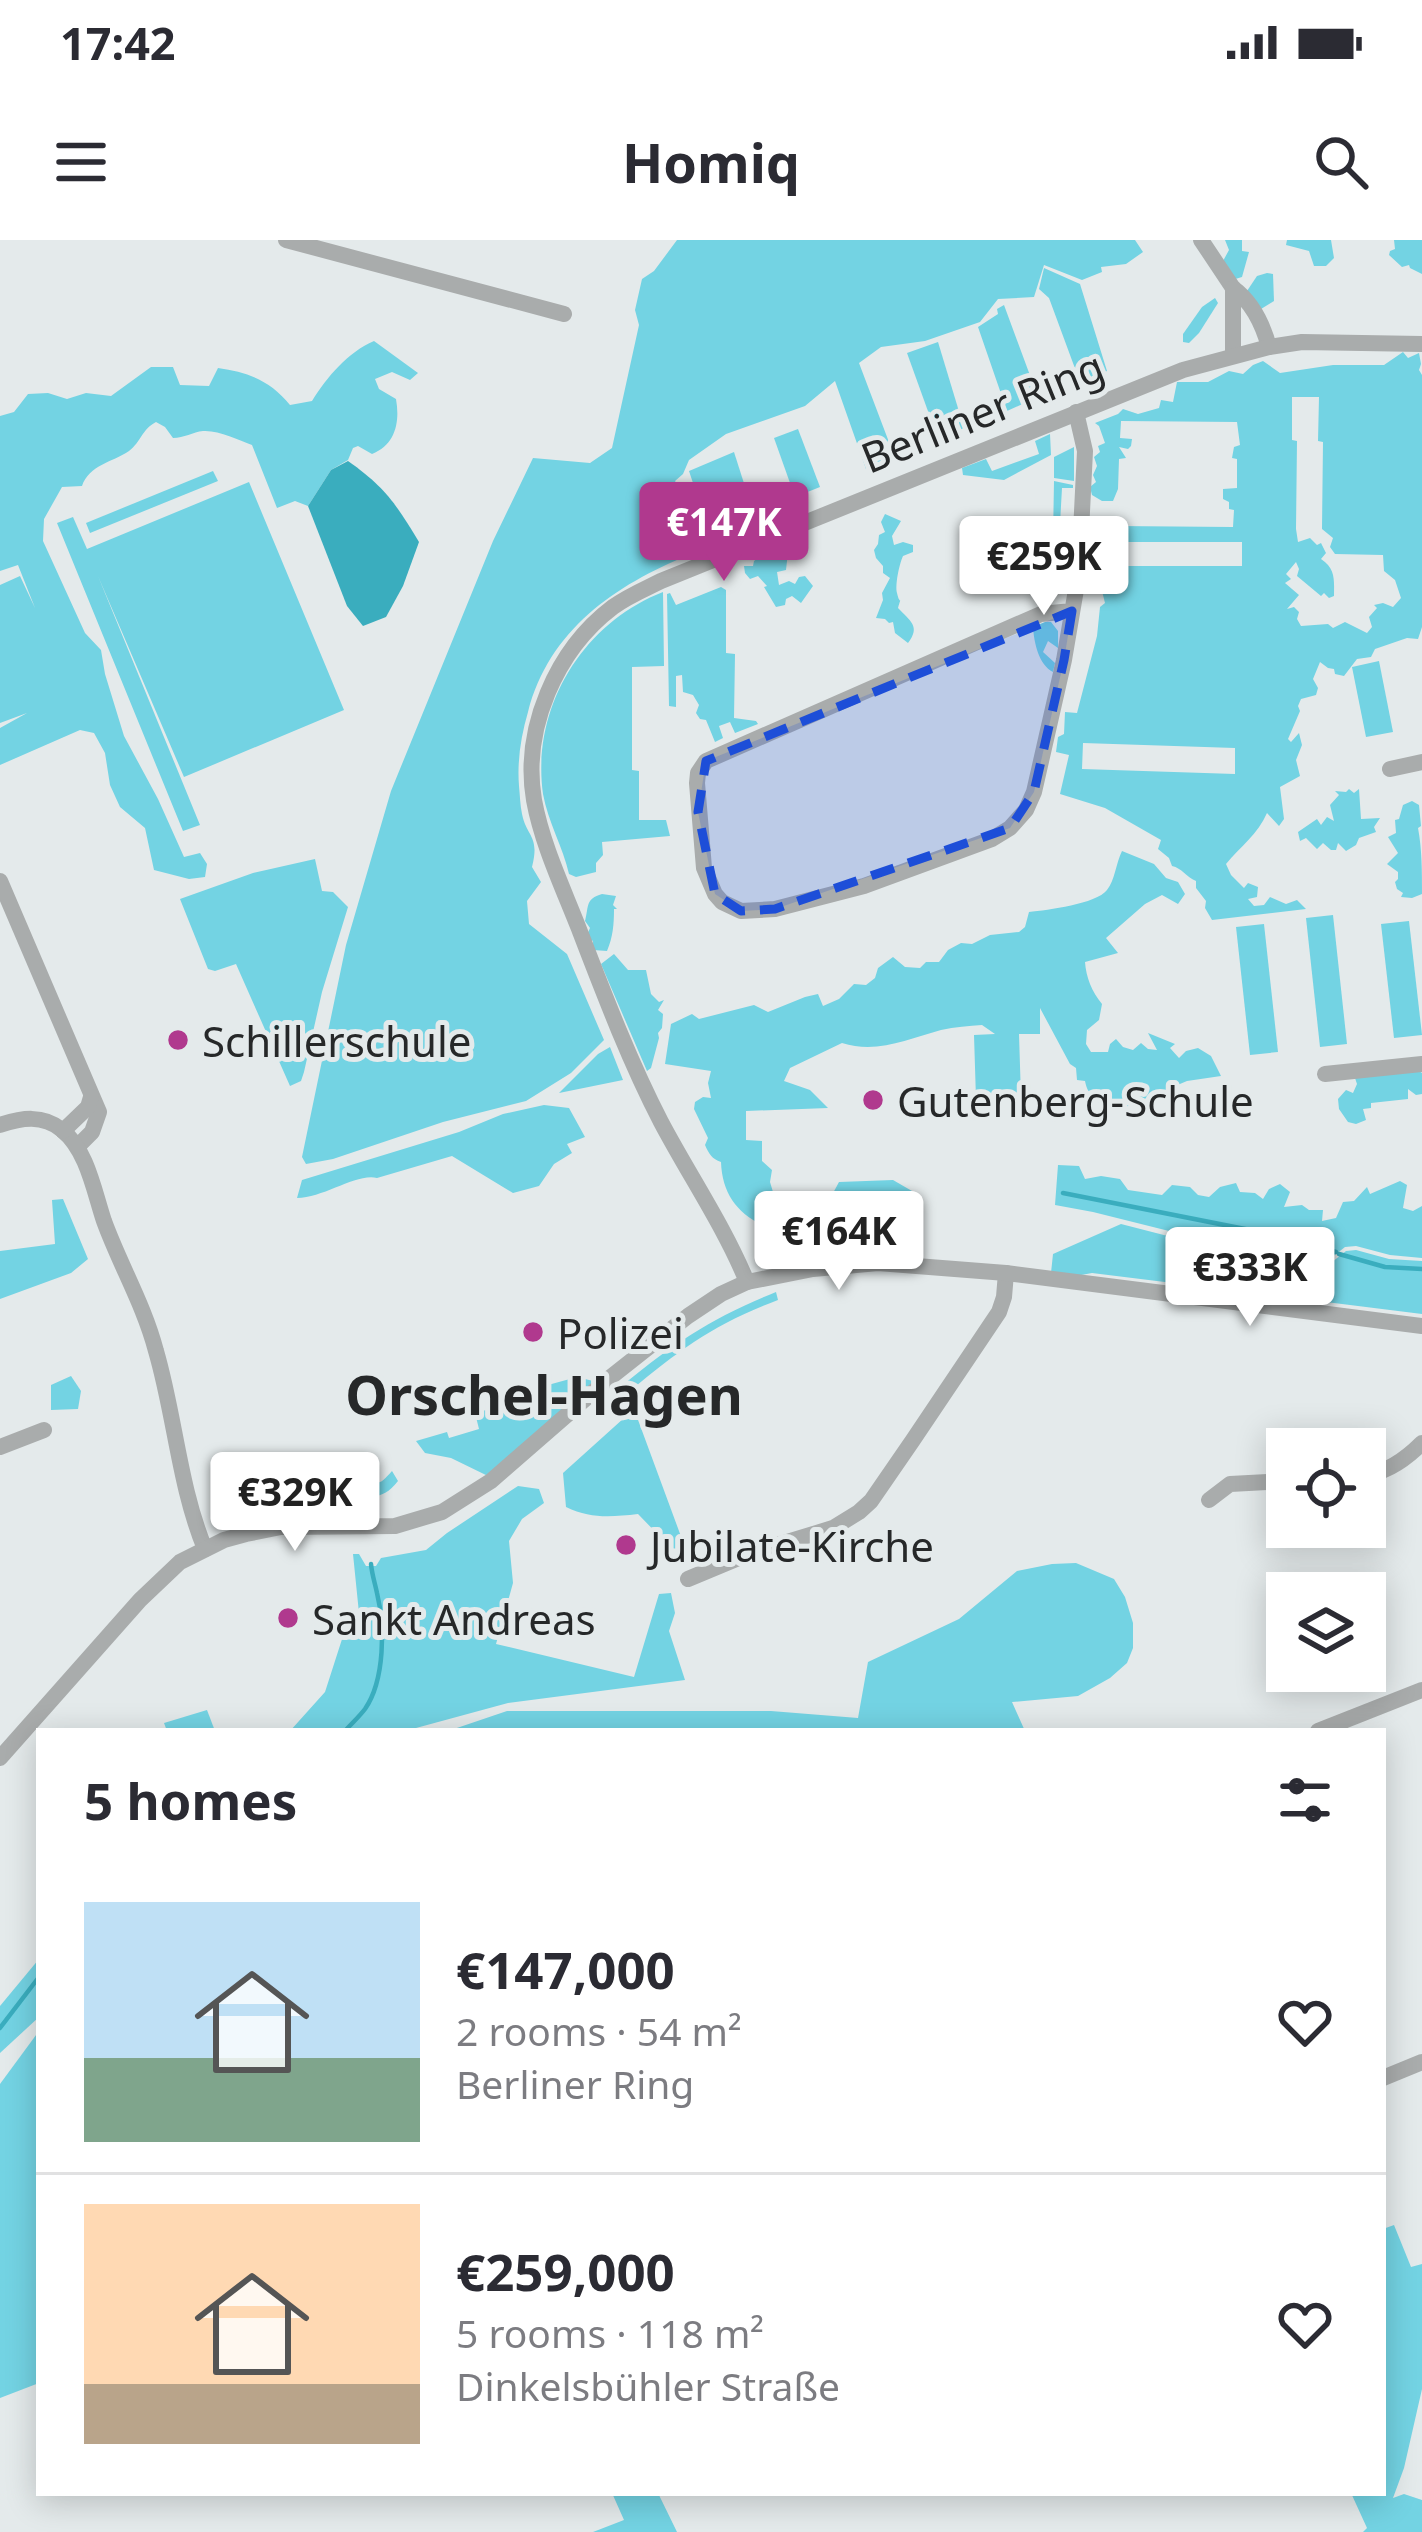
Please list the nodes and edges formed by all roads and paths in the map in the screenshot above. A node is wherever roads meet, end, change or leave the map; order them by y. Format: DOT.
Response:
graph roads {
  1 [pos="286,240"];
  2 [pos="1201,240"];
  3 [pos="1233,288"];
  4 [pos="564,314"];
  5 [pos="1422,344"];
  6 [pos="1269,347"];
  7 [pos="1233,356"];
  8 [pos="1076,412"];
  9 [pos="1072,610"];
  10 [pos="1422,762"];
  11 [pos="1390,769"];
  12 [pos="0,881"];
  13 [pos="1422,1064"];
  14 [pos="1325,1074"];
  15 [pos="91,1096"];
  16 [pos="0,1125"];
  17 [pos="63,1131"];
  18 [pos="78,1146"];
  19 [pos="1006,1273"];
  20 [pos="747,1282"];
  21 [pos="1422,1326"];
  22 [pos="44,1430"];
  23 [pos="1422,1443"];
  24 [pos="0,1447"];
  25 [pos="1386,1471"];
  26 [pos="1266,1481"];
  27 [pos="1209,1500"];
  28 [pos="205,1549"];
  29 [pos="688,1579"];
  30 [pos="1422,1690"];
  31 [pos="1326,1728"];
  32 [pos="0,1758"];
  33 [pos="1422,2062"];
  34 [pos="1386,2077"];
  1 -- 4 [label="street"];
  2 -- 3 [label="street"];
  3 -- 6 [label="street"];
  3 -- 7 [label="street"];
  5 -- 6 [label="street, Berliner Ring"];
  6 -- 7 [label="street, Berliner Ring"];
  7 -- 8 [label="street, Berliner Ring"];
  8 -- 9 [label="street"];
  8 -- 20 [label="street, Berliner Ring"];
  9 -- 9 [label="street"];
  10 -- 11 [label="street"];
  12 -- 15 [label="street"];
  13 -- 14 [label="street"];
  15 -- 17 [label="street"];
  15 -- 18 [label="street"];
  16 -- 17 [label="street"];
  17 -- 18 [label="street"];
  18 -- 28 [label="street"];
  19 -- 20 [label="street"];
  19 -- 21 [label="street"];
  19 -- 29 [label="street"];
  20 -- 28 [label="street"];
  22 -- 24 [label="street"];
  23 -- 25 [label="street"];
  26 -- 27 [label="street"];
  28 -- 32 [label="street"];
  30 -- 31 [label="street"];
  33 -- 34 [label="street"];
}
